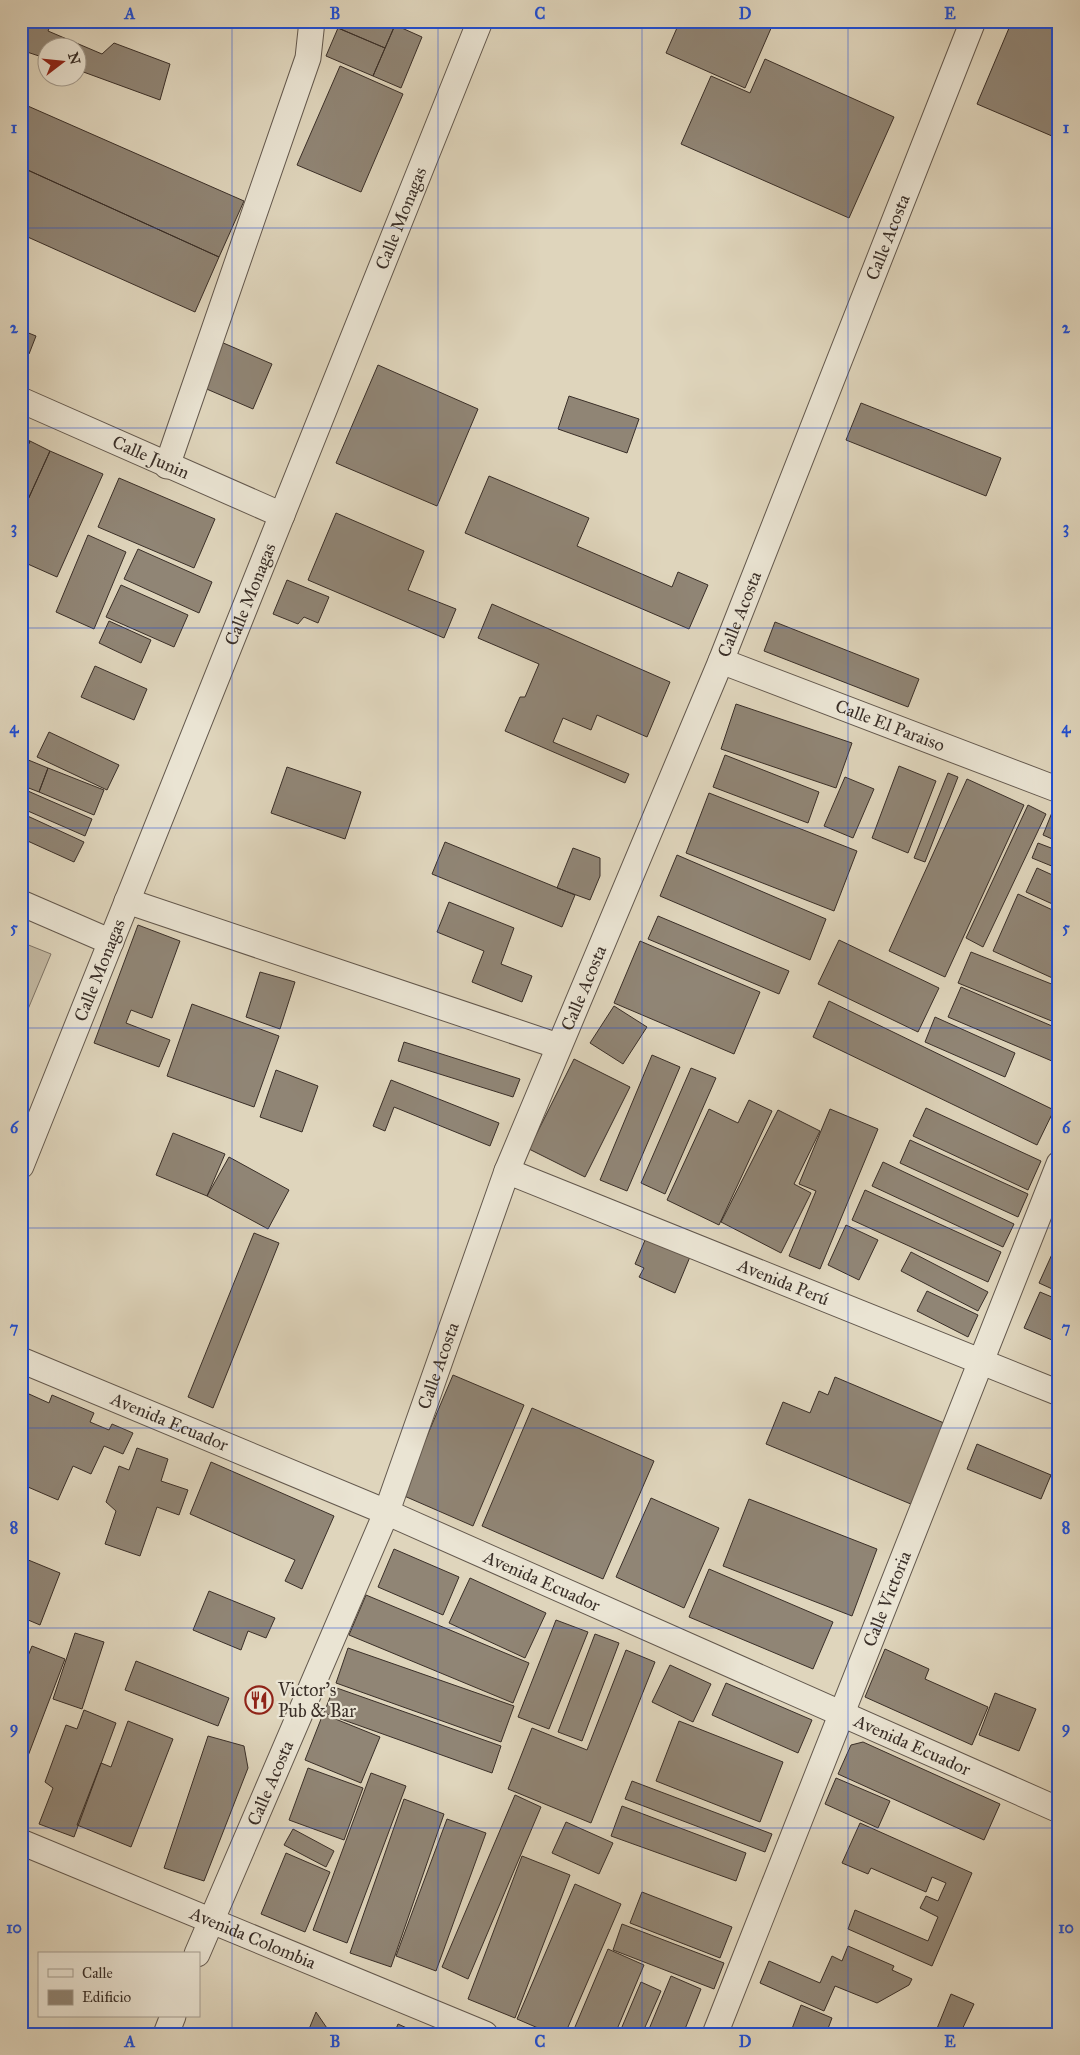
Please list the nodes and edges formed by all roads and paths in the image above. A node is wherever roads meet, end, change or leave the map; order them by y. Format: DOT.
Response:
graph roads {
  1 [pos="312,21"];
  2 [pos="480,21"];
  3 [pos="972,21"];
  4 [pos="21,400"];
  5 [pos="167,466"];
  6 [pos="282,515"];
  7 [pos="721,661"];
  8 [pos="1059,790"];
  9 [pos="127,901"];
  10 [pos="21,903"];
  11 [pos="111,942"];
  12 [pos="558,1046"];
  13 [pos="1059,1164"];
  14 [pos="21,1166"];
  15 [pos="507,1171"];
  16 [pos="21,1360"];
  17 [pos="981,1362"];
  18 [pos="1059,1393"];
  19 [pos="386,1512"];
  20 [pos="842,1713"];
  21 [pos="1059,1810"];
  22 [pos="21,1842"];
  23 [pos="210,1919"];
  24 [pos="198,1952"];
  25 [pos="171,2018"];
  26 [pos="166,2034"];
  27 [pos="485,2034"];
  28 [pos="715,2034"];
  1 -- 5 [label="street"];
  2 -- 6 [label="street, Calle Monagas"];
  3 -- 7 [label="street, Calle Acosta"];
  4 -- 5 [label="street, Calle Junin"];
  5 -- 6 [label="street, Calle Junin"];
  6 -- 9 [label="street, Calle Monagas"];
  7 -- 8 [label="street, Calle El Paraiso"];
  7 -- 12 [label="street, Calle Acosta"];
  9 -- 11 [label="street, Calle Monagas"];
  9 -- 12 [label="street"];
  10 -- 11 [label="street"];
  11 -- 14 [label="street, Calle Monagas"];
  12 -- 15 [label="street, Calle Acosta"];
  13 -- 17 [label="street, Calle Victoria"];
  15 -- 17 [label="street, Avenida Perú"];
  15 -- 19 [label="street, Calle Acosta"];
  16 -- 19 [label="street, Avenida Ecuador"];
  17 -- 18 [label="street, Avenida Perú"];
  17 -- 20 [label="street, Calle Victoria"];
  19 -- 20 [label="street, Avenida Ecuador"];
  19 -- 23 [label="street, Calle Acosta"];
  20 -- 21 [label="street, Avenida Ecuador"];
  20 -- 28 [label="street, Calle Victoria"];
  22 -- 23 [label="street, Avenida Colombia"];
  23 -- 24 [label="street, Calle Acosta"];
  23 -- 27 [label="street, Avenida Colombia"];
  25 -- 26 [label="street"];
}
